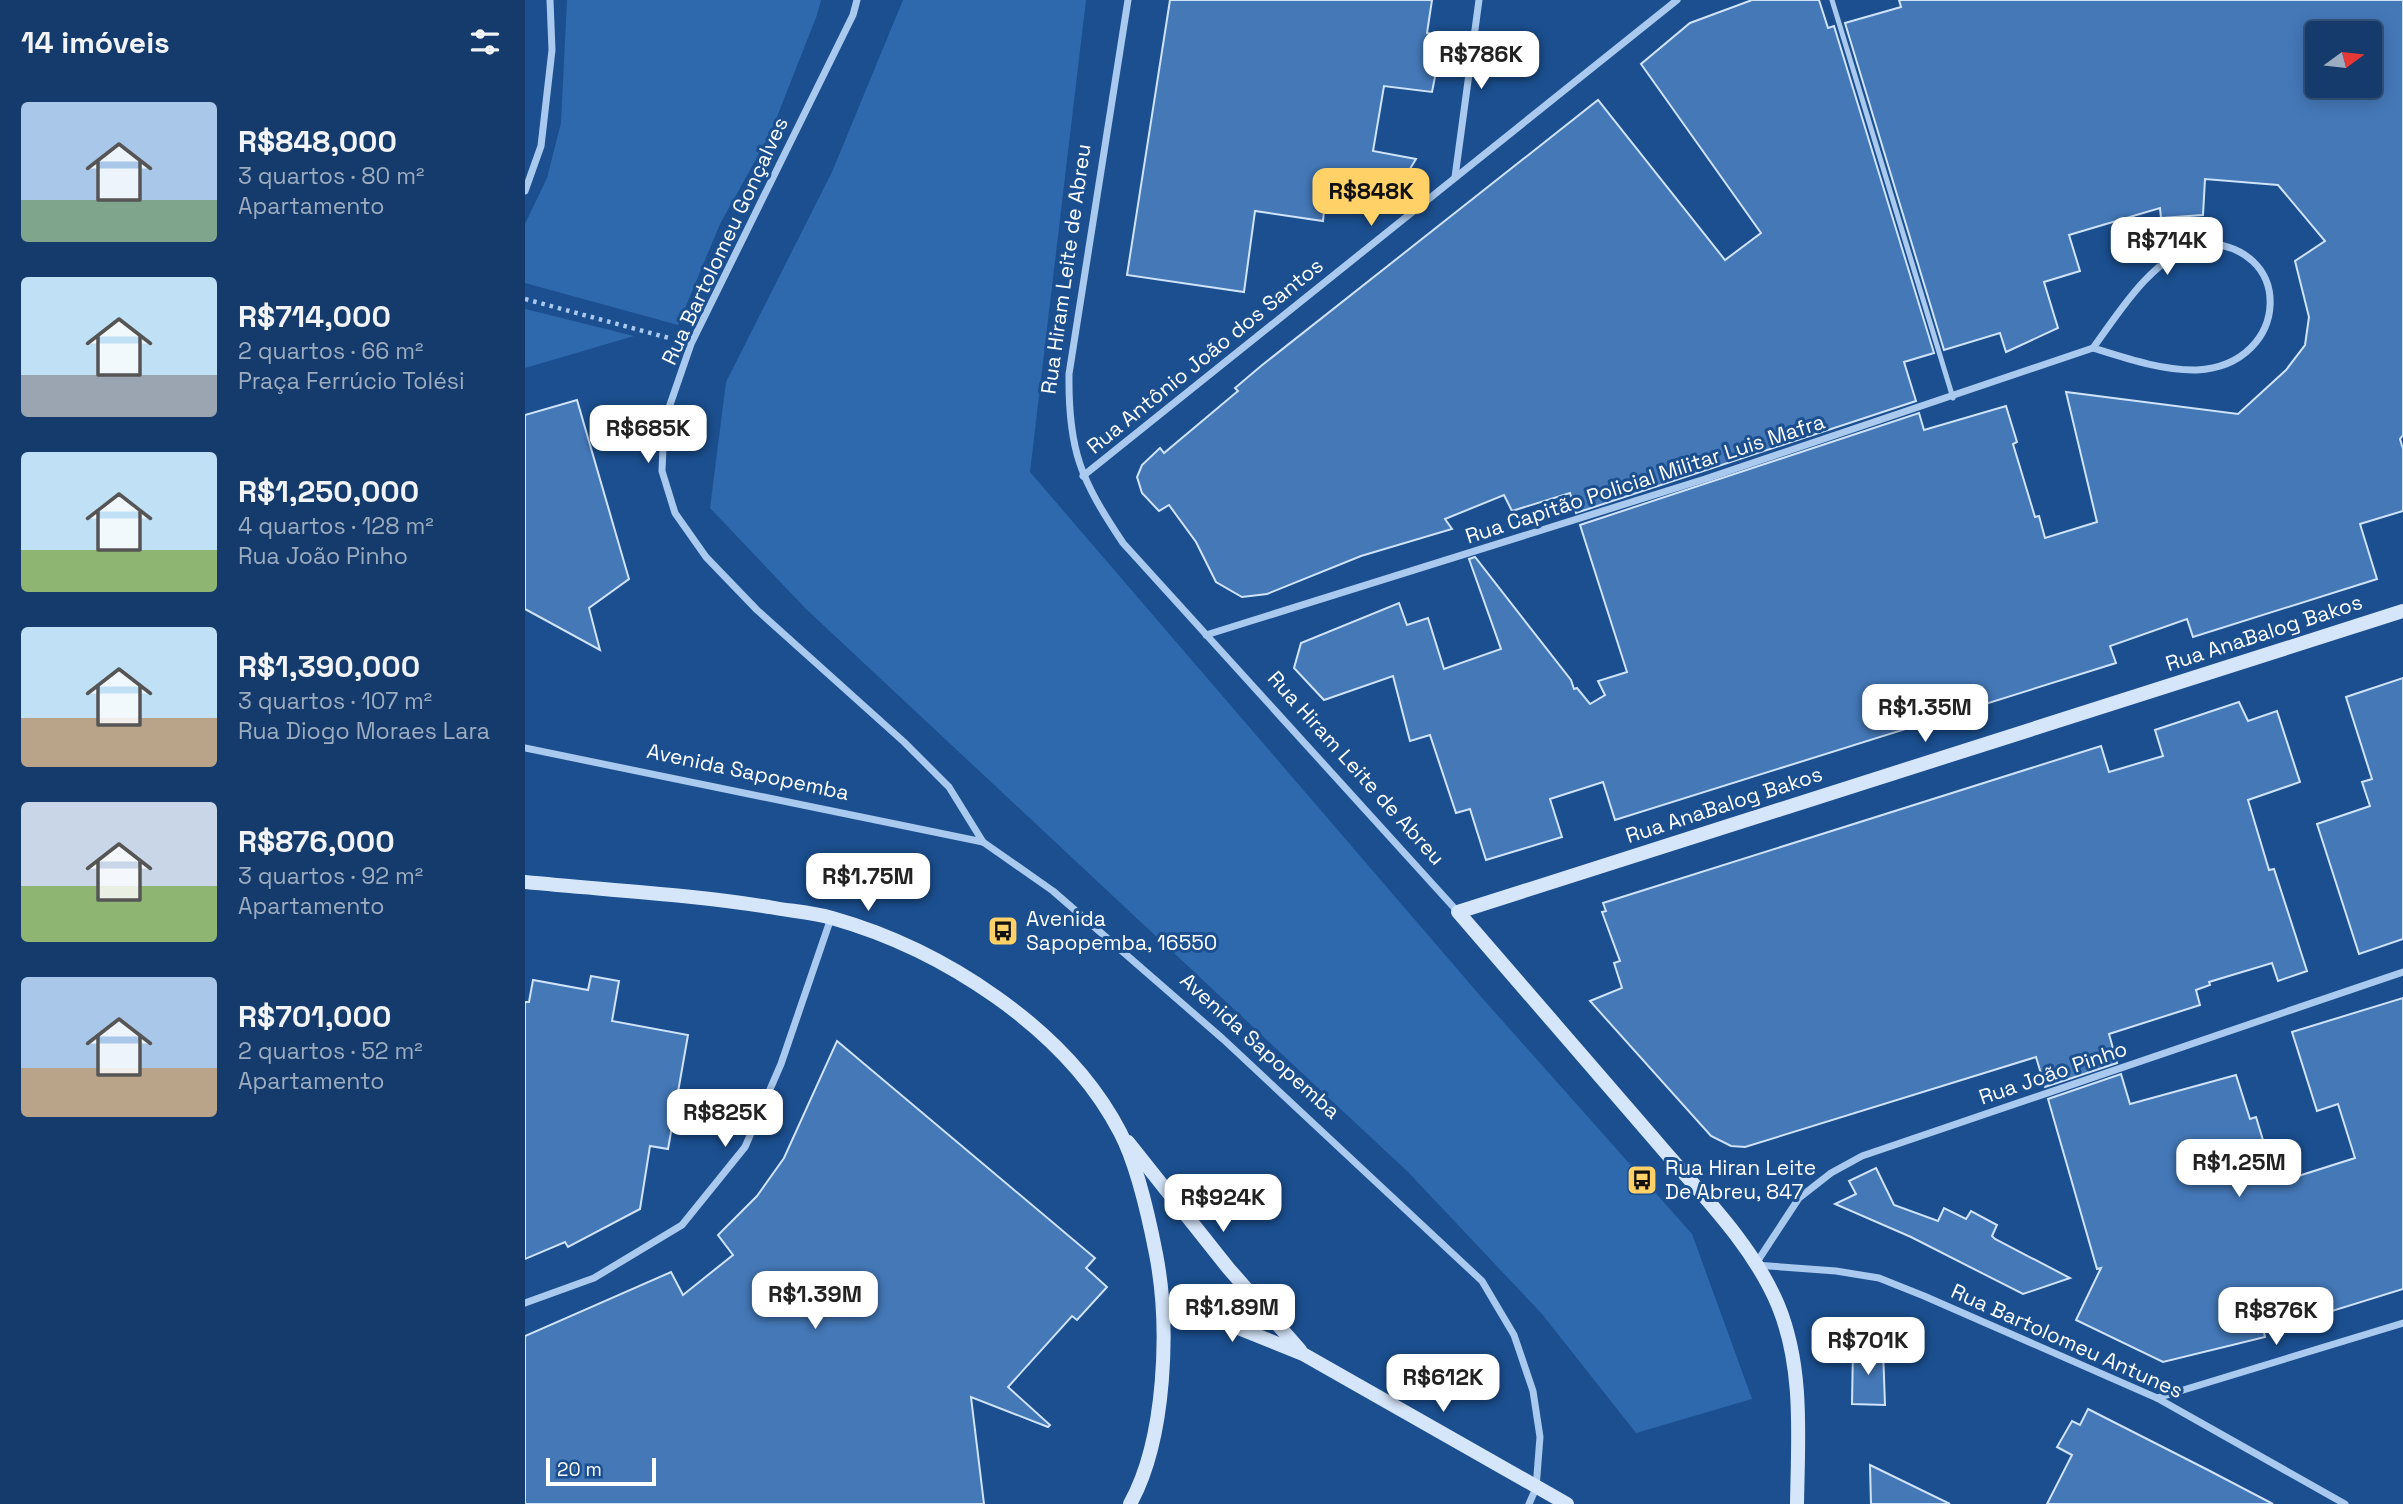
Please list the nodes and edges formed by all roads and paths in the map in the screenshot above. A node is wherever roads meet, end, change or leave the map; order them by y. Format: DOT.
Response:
graph roads {
  1 [pos="550,0"];
  2 [pos="857,0"];
  3 [pos="1128,0"];
  4 [pos="1479,0"];
  5 [pos="1677,0"];
  6 [pos="1832,0"];
  7 [pos="1455,178"];
  8 [pos="525,191"];
  9 [pos="525,299"];
  10 [pos="691,344"];
  11 [pos="2093,348"];
  12 [pos="1953,398"];
  13 [pos="1083,476"];
  14 [pos="2403,611"];
  15 [pos="1206,635"];
  16 [pos="525,748"];
  17 [pos="983,842"];
  18 [pos="525,882"];
  19 [pos="1458,912"];
  20 [pos="831,917"];
  21 [pos="2403,972"];
  22 [pos="1121,1132"];
  23 [pos="1755,1265"];
  24 [pos="525,1303"];
  25 [pos="1165,1316"];
  26 [pos="2403,1323"];
  27 [pos="1303,1354"];
  28 [pos="2157,1398"];
  29 [pos="1536,1488"];
  30 [pos="1131,1504"];
  31 [pos="1529,1504"];
  32 [pos="1567,1504"];
  33 [pos="1797,1504"];
  34 [pos="2345,1504"];
  1 -- 8 [label="street"];
  2 -- 10 [label="street, Rua Bartolomeu Gonçalves"];
  3 -- 13 [label="street, Rua Hiram Leite de Abreu"];
  4 -- 7 [label="street"];
  5 -- 7 [label="street, Rua Antônio João dos Santos"];
  6 -- 12 [label="lane"];
  7 -- 13 [label="street, Rua Antônio João dos Santos"];
  9 -- 10 [label="path"];
  10 -- 17 [label="street, Rua Bartolomeu Gonçalves"];
  11 -- 11 [label="street"];
  11 -- 12 [label="street, Rua Capitão Policial Militar Luis Mafra"];
  12 -- 15 [label="street, Rua Capitão Policial Militar Luis Mafra"];
  13 -- 15 [label="street, Rua Hiram Leite de Abreu"];
  14 -- 19 [label="main road, Rua AnaBalog Bakos"];
  15 -- 19 [label="street, Rua Hiram Leite de Abreu"];
  16 -- 17 [label="street, Avenida Sapopemba"];
  17 -- 29 [label="street, Avenida Sapopemba"];
  18 -- 20 [label="main road"];
  19 -- 23 [label="main road, Rua Hiram Leite de Abreu"];
  20 -- 22 [label="main road"];
  20 -- 24 [label="street"];
  21 -- 23 [label="street, Rua João Pinho"];
  22 -- 25 [label="main road"];
  22 -- 27 [label="main road"];
  23 -- 28 [label="street, Rua Bartolomeu Antunes"];
  23 -- 33 [label="main road, Rua Hiram Leite de Abreu"];
  25 -- 27 [label="main road"];
  25 -- 30 [label="main road"];
  26 -- 28 [label="street"];
  27 -- 29 [label="main road"];
  28 -- 34 [label="street, Rua Bartolomeu Antunes"];
  29 -- 31 [label="street, Avenida Sapopemba"];
  29 -- 32 [label="main road"];
}
